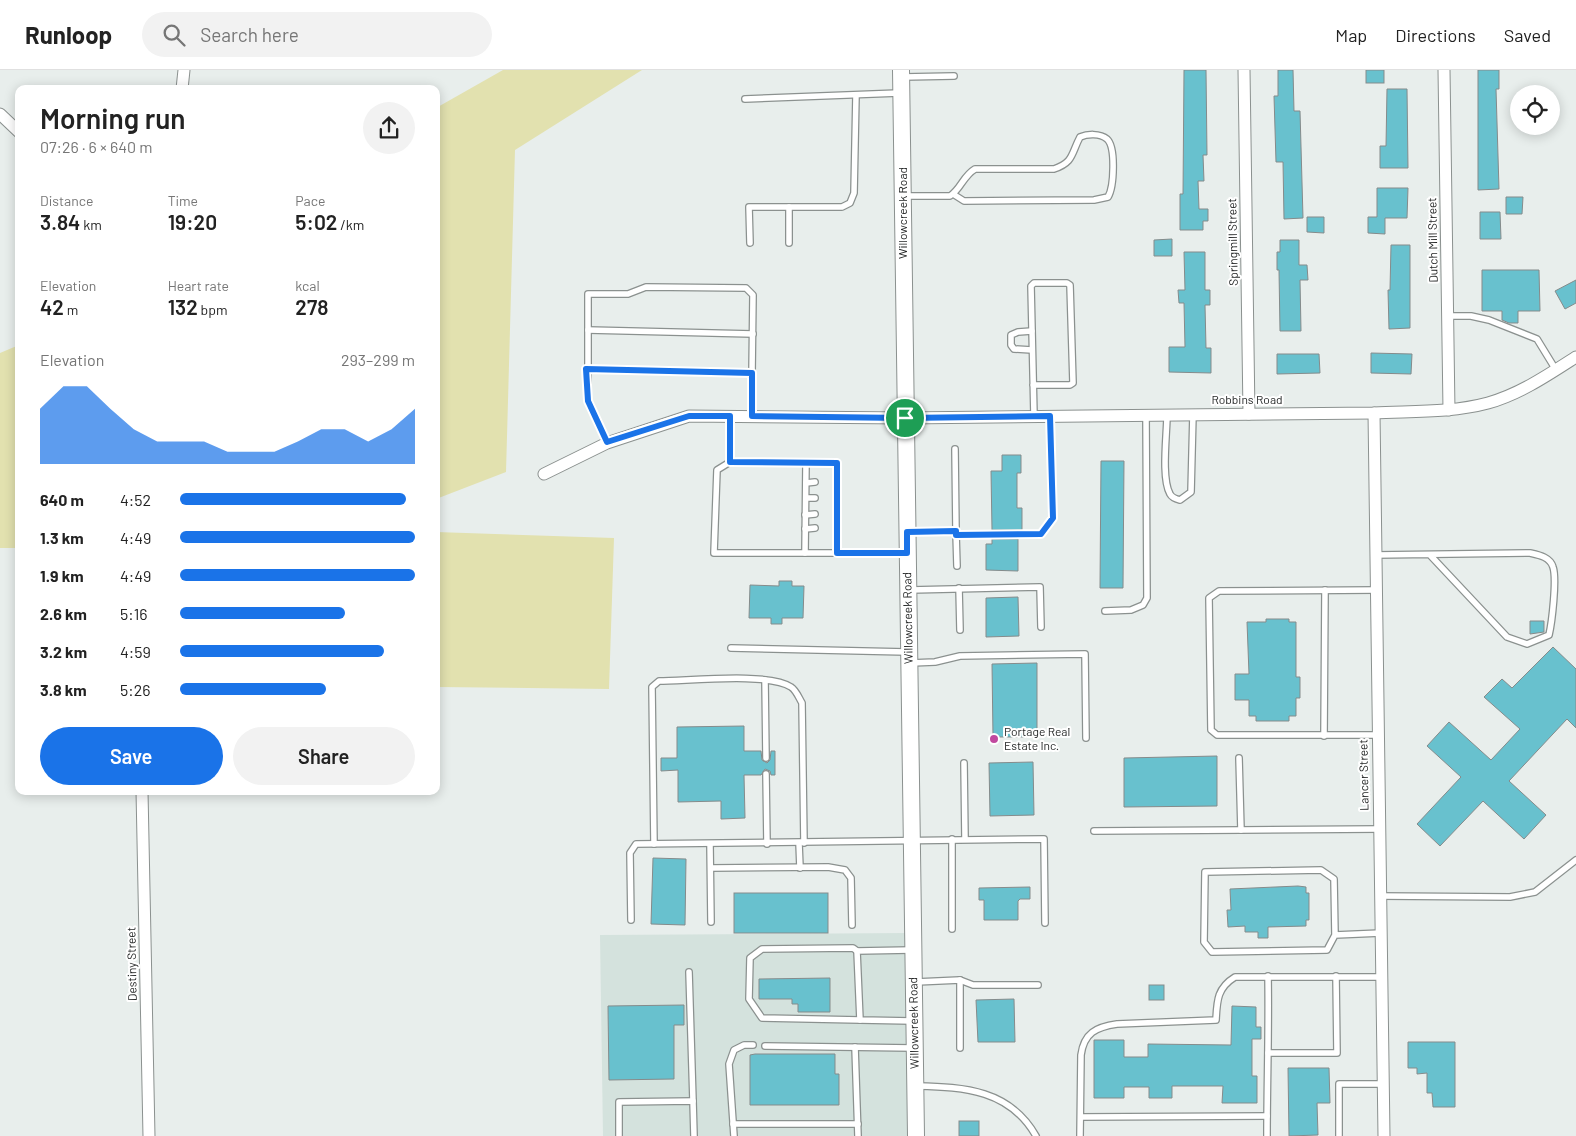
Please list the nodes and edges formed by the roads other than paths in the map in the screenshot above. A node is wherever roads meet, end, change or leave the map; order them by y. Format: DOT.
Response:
graph roads {
  1 [pos="184,70"];
  2 [pos="1244,70"];
  3 [pos="1444,70"];
  4 [pos="954,76"];
  5 [pos="901,80"];
  6 [pos="182,85"];
  7 [pos="856,95"];
  8 [pos="745,99"];
  9 [pos="0,114"];
  10 [pos="15,128"];
  11 [pos="953,194"];
  12 [pos="903,196"];
  13 [pos="789,207"];
  14 [pos="750,243"];
  15 [pos="789,243"];
  16 [pos="1448,316"];
  17 [pos="588,330"];
  18 [pos="1032,331"];
  19 [pos="753,334"];
  20 [pos="1032,350"];
  21 [pos="1576,357"];
  22 [pos="586,369"];
  23 [pos="1556,370"];
  24 [pos="752,373"];
  25 [pos="1033,386"];
  26 [pos="1450,410"];
  27 [pos="1374,413"];
  28 [pos="1167,414"];
  29 [pos="1192,414"];
  30 [pos="1249,414"];
  31 [pos="1146,415"];
  32 [pos="730,416"];
  33 [pos="752,416"];
  34 [pos="1034,416"];
  35 [pos="1050,416"];
  36 [pos="905,418"];
  37 [pos="607,442"];
  38 [pos="955,449"];
  39 [pos="730,462"];
  40 [pos="806,462"];
  41 [pos="544,474"];
  42 [pos="806,482"];
  43 [pos="816,482"];
  44 [pos="806,498"];
  45 [pos="816,498"];
  46 [pos="815,514"];
  47 [pos="805,515"];
  48 [pos="815,528"];
  49 [pos="805,529"];
  50 [pos="907,532"];
  51 [pos="956,533"];
  52 [pos="805,553"];
  53 [pos="837,553"];
  54 [pos="907,553"];
  55 [pos="1375,555"];
  56 [pos="1430,555"];
  57 [pos="957,566"];
  58 [pos="959,588"];
  59 [pos="908,590"];
  60 [pos="1324,590"];
  61 [pos="1376,590"];
  62 [pos="1105,610"];
  63 [pos="1041,627"];
  64 [pos="960,630"];
  65 [pos="732,648"];
  66 [pos="909,658"];
  67 [pos="765,680"];
  68 [pos="1377,735"];
  69 [pos="1324,736"];
  70 [pos="1086,738"];
  71 [pos="766,758"];
  72 [pos="1239,758"];
  73 [pos="964,763"];
  74 [pos="766,774"];
  75 [pos="142,795"];
  76 [pos="1379,829"];
  77 [pos="1241,830"];
  78 [pos="1094,831"];
  79 [pos="912,839"];
  80 [pos="952,839"];
  81 [pos="964,839"];
  82 [pos="802,843"];
  83 [pos="654,844"];
  84 [pos="710,844"];
  85 [pos="767,844"];
  86 [pos="1576,860"];
  87 [pos="711,868"];
  88 [pos="800,868"];
  89 [pos="1380,896"];
  90 [pos="631,920"];
  91 [pos="711,922"];
  92 [pos="1045,923"];
  93 [pos="852,925"];
  94 [pos="952,929"];
  95 [pos="1381,933"];
  96 [pos="1335,934"];
  97 [pos="913,950"];
  98 [pos="857,951"];
  99 [pos="689,972"];
  100 [pos="1268,976"];
  101 [pos="1336,976"];
  102 [pos="1381,977"];
  103 [pos="960,980"];
  104 [pos="914,982"];
  105 [pos="1038,985"];
  106 [pos="860,1020"];
  107 [pos="914,1021"];
  108 [pos="753,1046"];
  109 [pos="765,1046"];
  110 [pos="855,1047"];
  111 [pos="915,1048"];
  112 [pos="960,1048"];
  113 [pos="1268,1053"];
  114 [pos="1383,1084"];
  115 [pos="915,1086"];
  116 [pos="693,1101"];
  117 [pos="1267,1116"];
  118 [pos="1081,1117"];
  119 [pos="733,1124"];
  120 [pos="858,1124"];
  121 [pos="148,1136"];
  122 [pos="619,1136"];
  123 [pos="694,1136"];
  124 [pos="734,1136"];
  125 [pos="858,1136"];
  126 [pos="916,1136"];
  127 [pos="1036,1136"];
  128 [pos="1080,1136"];
  129 [pos="1267,1136"];
  130 [pos="1338,1136"];
  131 [pos="1384,1136"];
  1 -- 6 [label="street"];
  2 -- 30 [label="street, Springmill Street"];
  3 -- 16 [label="street, Dutch Mill Street"];
  4 -- 5 [label="lane"];
  5 -- 7 [label="lane"];
  5 -- 12 [label="main road, Willowcreek Road"];
  7 -- 8 [label="lane"];
  7 -- 13 [label="lane"];
  9 -- 10 [label="street"];
  11 -- 11 [label="lane"];
  11 -- 12 [label="lane"];
  12 -- 36 [label="main road, Willowcreek Road"];
  13 -- 14 [label="lane"];
  13 -- 15 [label="lane"];
  16 -- 23 [label="lane"];
  16 -- 26 [label="street, Dutch Mill Street"];
  17 -- 19 [label="lane"];
  17 -- 19 [label="lane"];
  17 -- 22 [label="lane"];
  18 -- 20 [label="lane"];
  18 -- 20 [label="lane"];
  18 -- 25 [label="lane"];
  19 -- 24 [label="lane"];
  20 -- 25 [label="lane"];
  21 -- 23 [label="street, Robbins Road"];
  22 -- 24 [label="lane"];
  22 -- 37 [label="lane"];
  23 -- 26 [label="street, Robbins Road"];
  24 -- 33 [label="lane"];
  25 -- 34 [label="lane"];
  26 -- 27 [label="street, Robbins Road"];
  27 -- 30 [label="street, Robbins Road"];
  27 -- 55 [label="street, Lancer Street"];
  28 -- 29 [label="street, Robbins Road"];
  28 -- 29 [label="lane"];
  28 -- 31 [label="street, Robbins Road"];
  29 -- 30 [label="street, Robbins Road"];
  31 -- 35 [label="street, Robbins Road"];
  31 -- 62 [label="lane"];
  32 -- 33 [label="street, Robbins Road"];
  32 -- 37 [label="street, Robbins Road"];
  32 -- 39 [label="lane"];
  33 -- 36 [label="street, Robbins Road"];
  34 -- 35 [label="street, Robbins Road"];
  34 -- 36 [label="street, Robbins Road"];
  35 -- 51 [label="lane"];
  36 -- 50 [label="main road, Willowcreek Road"];
  37 -- 41 [label="street, Robbins Road"];
  38 -- 51 [label="lane"];
  39 -- 40 [label="lane"];
  39 -- 52 [label="lane"];
  40 -- 42 [label="lane"];
  40 -- 53 [label="lane"];
  42 -- 43 [label="lane"];
  42 -- 44 [label="lane"];
  44 -- 45 [label="lane"];
  44 -- 47 [label="lane"];
  46 -- 47 [label="lane"];
  47 -- 49 [label="lane"];
  48 -- 49 [label="lane"];
  49 -- 52 [label="lane"];
  50 -- 51 [label="lane"];
  50 -- 54 [label="main road, Willowcreek Road"];
  51 -- 57 [label="lane"];
  52 -- 53 [label="lane"];
  53 -- 54 [label="lane"];
  54 -- 59 [label="main road, Willowcreek Road"];
  55 -- 56 [label="lane"];
  55 -- 61 [label="street, Lancer Street"];
  56 -- 56 [label="lane"];
  58 -- 59 [label="lane"];
  58 -- 63 [label="lane"];
  58 -- 64 [label="lane"];
  59 -- 66 [label="main road, Willowcreek Road"];
  60 -- 61 [label="lane"];
  60 -- 69 [label="lane"];
  60 -- 69 [label="lane"];
  61 -- 68 [label="street, Lancer Street"];
  65 -- 66 [label="lane"];
  66 -- 70 [label="lane"];
  66 -- 79 [label="main road, Willowcreek Road"];
  67 -- 71 [label="lane"];
  67 -- 82 [label="lane"];
  67 -- 83 [label="lane"];
  68 -- 69 [label="lane"];
  68 -- 76 [label="street, Lancer Street"];
  72 -- 77 [label="lane"];
  73 -- 81 [label="lane"];
  74 -- 85 [label="lane"];
  75 -- 121 [label="street, Destiny Street"];
  76 -- 77 [label="lane"];
  76 -- 89 [label="street, Lancer Street"];
  77 -- 78 [label="lane"];
  79 -- 80 [label="lane"];
  79 -- 82 [label="lane"];
  79 -- 97 [label="main road, Willowcreek Road"];
  80 -- 81 [label="lane"];
  80 -- 94 [label="lane"];
  81 -- 92 [label="lane"];
  82 -- 85 [label="lane"];
  82 -- 88 [label="lane"];
  83 -- 84 [label="lane"];
  83 -- 90 [label="lane"];
  84 -- 85 [label="lane"];
  84 -- 87 [label="lane"];
  86 -- 89 [label="lane"];
  87 -- 88 [label="lane"];
  87 -- 91 [label="lane"];
  88 -- 93 [label="lane"];
  89 -- 95 [label="street, Lancer Street"];
  95 -- 96 [label="lane"];
  95 -- 102 [label="street, Lancer Street"];
  96 -- 96 [label="lane"];
  97 -- 98 [label="lane"];
  97 -- 104 [label="main road, Willowcreek Road"];
  98 -- 106 [label="lane"];
  98 -- 106 [label="lane"];
  99 -- 116 [label="lane"];
  100 -- 101 [label="lane"];
  100 -- 113 [label="lane"];
  100 -- 118 [label="lane"];
  101 -- 102 [label="lane"];
  101 -- 113 [label="lane"];
  102 -- 114 [label="street, Lancer Street"];
  103 -- 104 [label="lane"];
  103 -- 105 [label="lane"];
  103 -- 112 [label="lane"];
  104 -- 107 [label="main road, Willowcreek Road"];
  106 -- 107 [label="lane"];
  107 -- 111 [label="main road, Willowcreek Road"];
  108 -- 119 [label="lane"];
  109 -- 110 [label="lane"];
  110 -- 111 [label="lane"];
  110 -- 120 [label="lane"];
  111 -- 115 [label="main road, Willowcreek Road"];
  113 -- 117 [label="lane"];
  114 -- 130 [label="lane"];
  114 -- 131 [label="street, Lancer Street"];
  115 -- 126 [label="main road, Willowcreek Road"];
  115 -- 127 [label="lane"];
  116 -- 122 [label="lane"];
  116 -- 123 [label="lane"];
  117 -- 118 [label="lane"];
  117 -- 129 [label="lane"];
  118 -- 128 [label="lane"];
  119 -- 120 [label="lane"];
  119 -- 124 [label="lane"];
  120 -- 125 [label="lane"];
}
